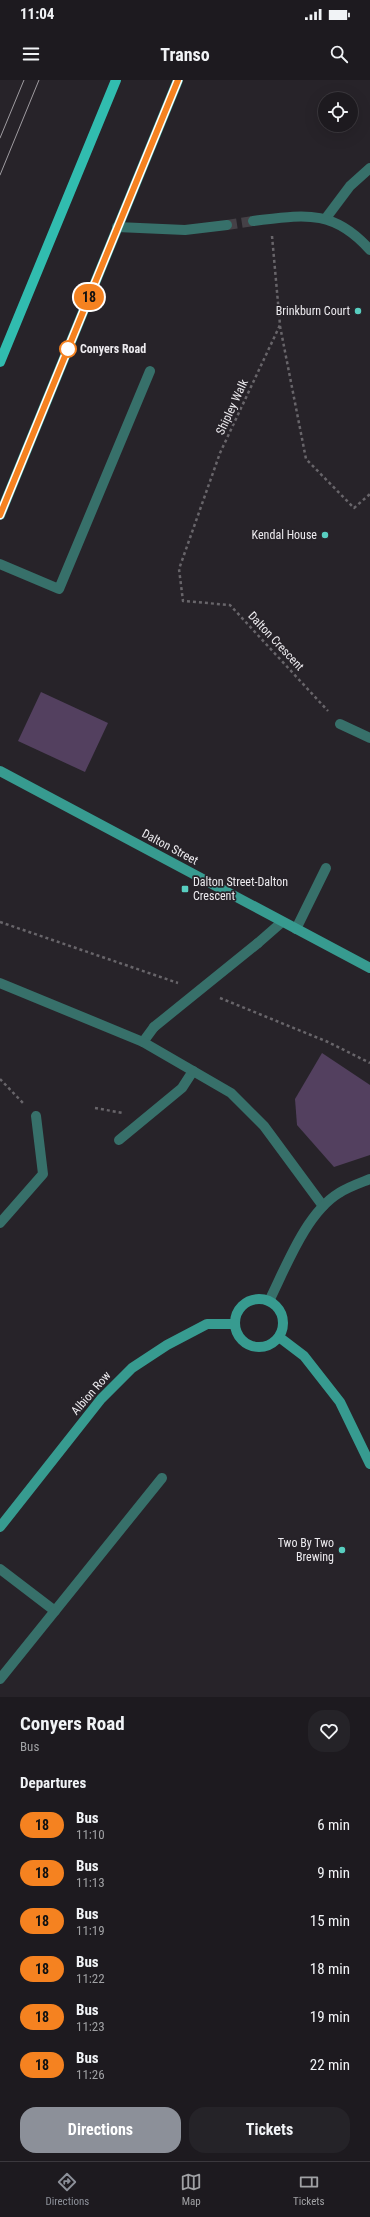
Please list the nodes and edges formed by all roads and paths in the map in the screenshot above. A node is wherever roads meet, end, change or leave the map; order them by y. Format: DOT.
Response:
graph roads {
  1 [pos="116,80"];
  2 [pos="178,80"];
  3 [pos="370,168"];
  4 [pos="326,218"];
  5 [pos="270,219"];
  6 [pos="253,221"];
  7 [pos="226,225"];
  8 [pos="117,227"];
  9 [pos="370,250"];
  10 [pos="280,325"];
  11 [pos="0,362"];
  12 [pos="150,371"];
  13 [pos="370,494"];
  14 [pos="0,515"];
  15 [pos="0,564"];
  16 [pos="184,601"];
  17 [pos="340,724"];
  18 [pos="370,738"];
  19 [pos="0,771"];
  20 [pos="326,868"];
  21 [pos="282,922"];
  22 [pos="296,929"];
  23 [pos="368,965"];
  24 [pos="0,983"];
  25 [pos="143,1042"];
  26 [pos="193,1071"];
  27 [pos="0,1079"];
  28 [pos="36,1116"];
  29 [pos="119,1140"];
  30 [pos="370,1179"];
  31 [pos="323,1206"];
  32 [pos="0,1223"];
  33 [pos="269,1301"];
  34 [pos="235,1324"];
  35 [pos="279,1337"];
  36 [pos="370,1464"];
  37 [pos="162,1478"];
  38 [pos="0,1527"];
  39 [pos="0,1569"];
  40 [pos="55,1611"];
  41 [pos="0,1679"];
  1 -- 11 [label="main road"];
  2 -- 8 [label="street"];
  3 -- 4 [label="street"];
  4 -- 5 [label="street"];
  4 -- 9 [label="street"];
  5 -- 6 [label="street"];
  5 -- 10 [label="path"];
  7 -- 8 [label="street"];
  8 -- 14 [label="street"];
  10 -- 13 [label="path"];
  10 -- 16 [label="path, Shipley Walk"];
  12 -- 15 [label="street"];
  16 -- 17 [label="path, Dalton Crescent"];
  17 -- 18 [label="street"];
  19 -- 21 [label="street, Dalton Street"];
  20 -- 22 [label="street"];
  21 -- 22 [label="street, Dalton Street"];
  21 -- 25 [label="street, bridge"];
  22 -- 23 [label="street, Dalton Street"];
  24 -- 25 [label="street"];
  25 -- 26 [label="street"];
  26 -- 29 [label="street"];
  26 -- 31 [label="street"];
  27 -- 28 [label="path"];
  28 -- 32 [label="street"];
  30 -- 31 [label="street"];
  31 -- 33 [label="street"];
  33 -- 34 [label="street"];
  33 -- 35 [label="street"];
  34 -- 35 [label="street"];
  34 -- 38 [label="street, Albion Row"];
  35 -- 36 [label="street"];
  37 -- 40 [label="street"];
  39 -- 40 [label="street"];
  40 -- 41 [label="street"];
}
